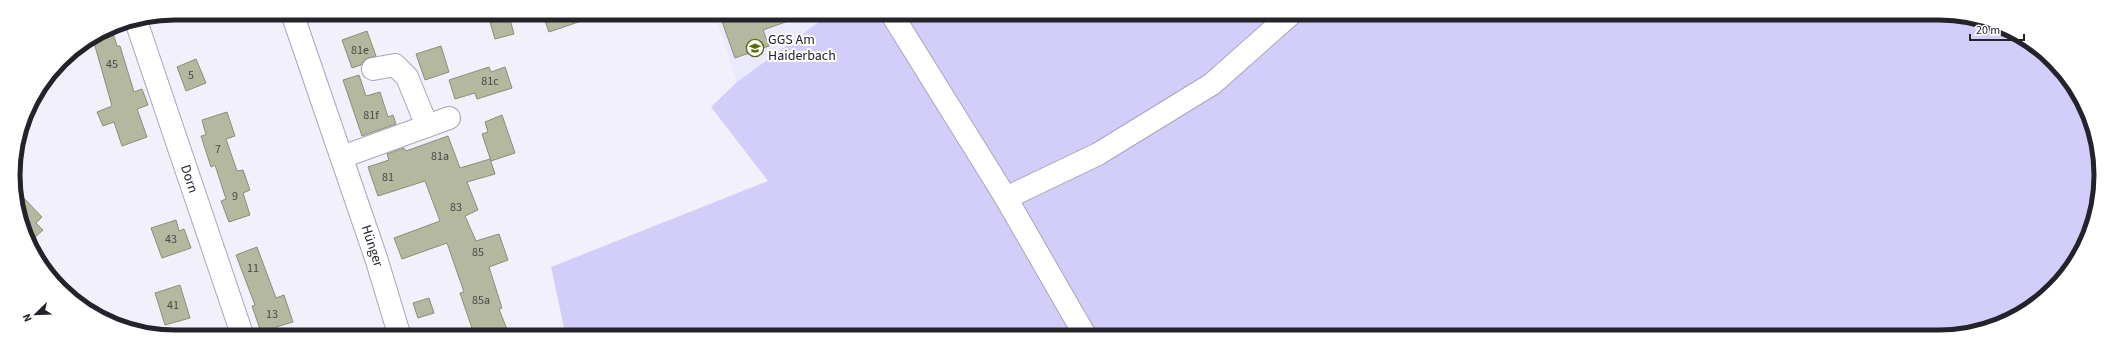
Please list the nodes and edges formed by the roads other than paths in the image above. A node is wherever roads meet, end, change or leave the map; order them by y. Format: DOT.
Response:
graph roads {
  1 [pos="294,20"];
  2 [pos="895,20"];
  3 [pos="1284,20"];
  4 [pos="137,25"];
  5 [pos="373,69"];
  6 [pos="449,118"];
  7 [pos="427,126"];
  8 [pos="342,157"];
  9 [pos="1006,198"];
  10 [pos="241,330"];
  11 [pos="398,330"];
  12 [pos="1082,330"];
  1 -- 8 [label="street, Hünger"];
  2 -- 9 [label="street"];
  3 -- 9 [label="street"];
  4 -- 10 [label="street, Dorn"];
  5 -- 7 [label="street"];
  6 -- 7 [label="street"];
  7 -- 8 [label="street"];
  8 -- 11 [label="street, Hünger"];
  9 -- 12 [label="street"];
}
